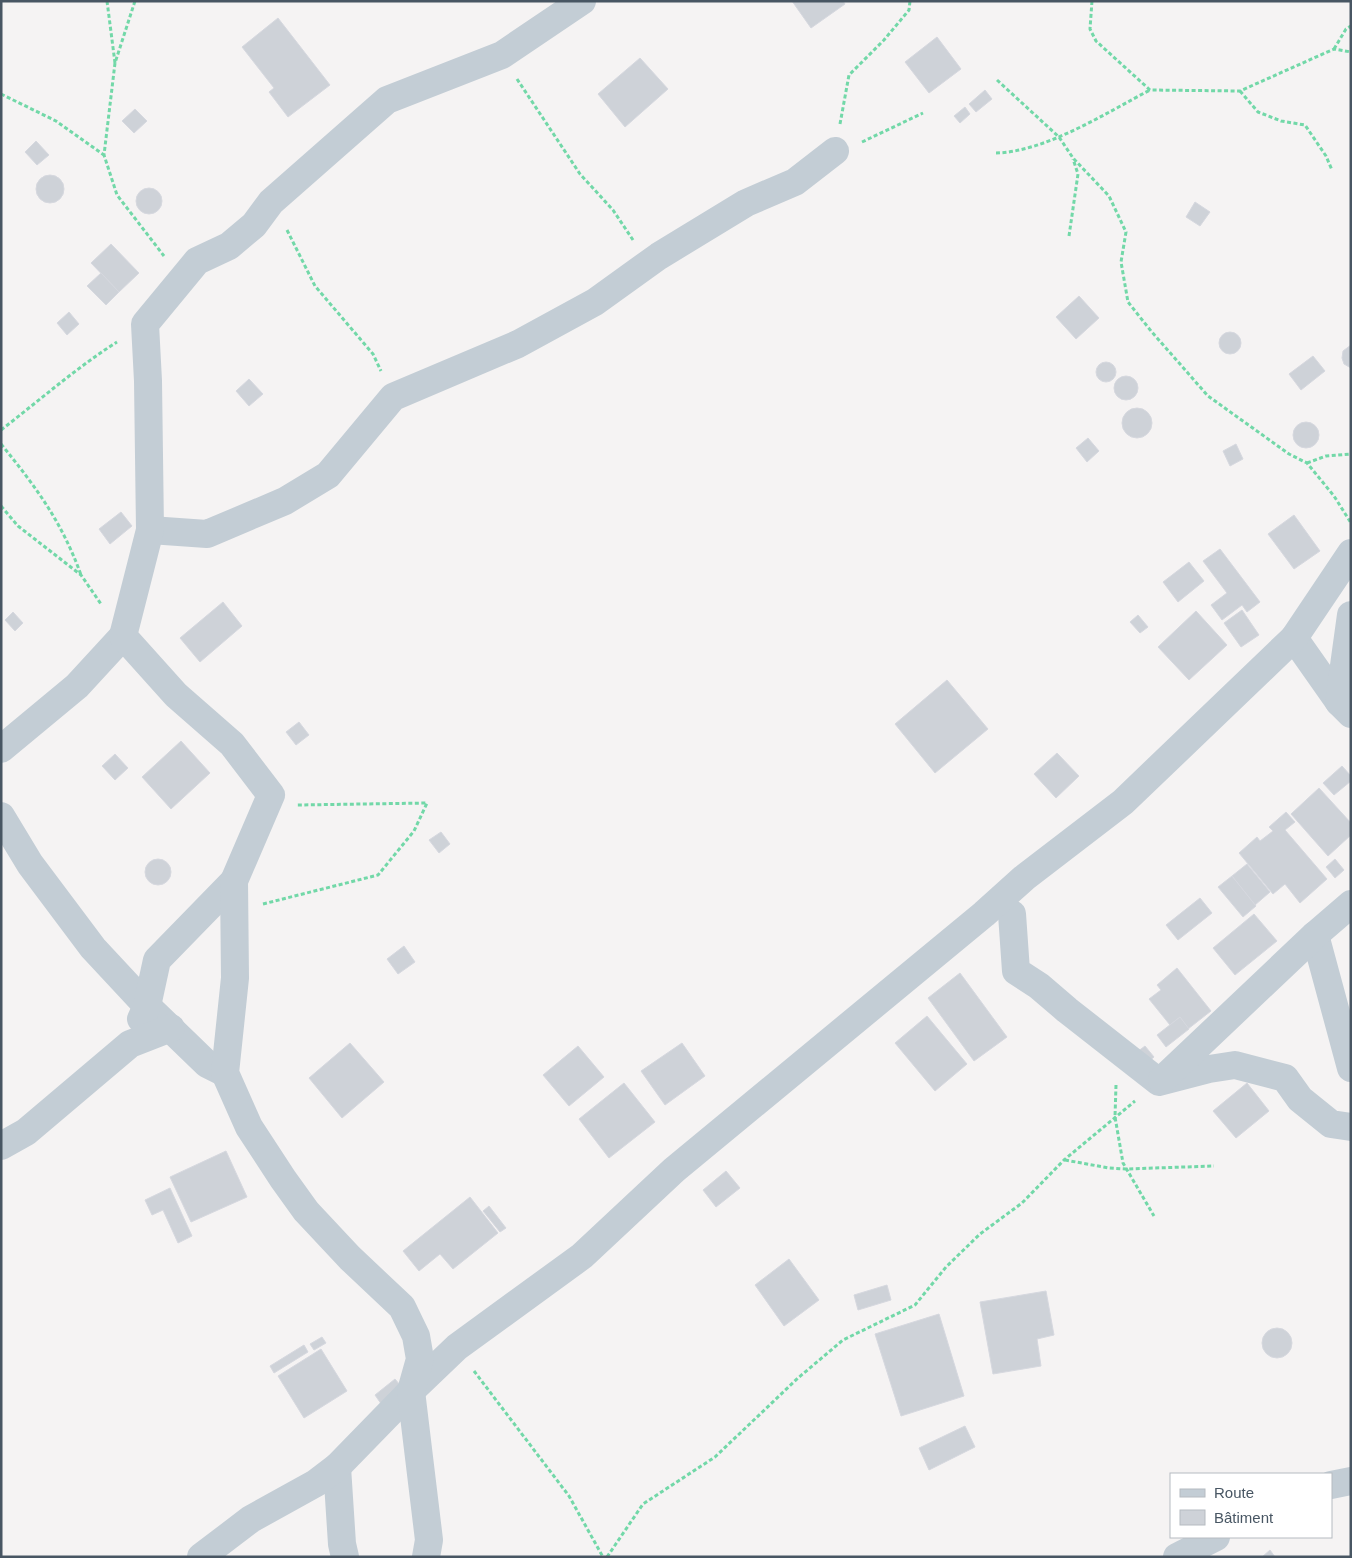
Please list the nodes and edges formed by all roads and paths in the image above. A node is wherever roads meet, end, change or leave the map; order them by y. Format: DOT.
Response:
graph roads {
  1 [pos="107,1"];
  2 [pos="135,1"];
  3 [pos="582,1"];
  4 [pos="910,1"];
  5 [pos="1092,1"];
  6 [pos="1351,26"];
  7 [pos="1334,49"];
  8 [pos="1351,52"];
  9 [pos="502,55"];
  10 [pos="115,63"];
  11 [pos="997,80"];
  12 [pos="1150,90"];
  13 [pos="1240,91"];
  14 [pos="1,94"];
  15 [pos="923,113"];
  16 [pos="1059,137"];
  17 [pos="835,151"];
  18 [pos="996,153"];
  19 [pos="104,155"];
  20 [pos="1073,158"];
  21 [pos="1332,170"];
  22 [pos="271,202"];
  23 [pos="1069,236"];
  24 [pos="645,266"];
  25 [pos="181,280"];
  26 [pos="144,324"];
  27 [pos="393,396"];
  28 [pos="1,430"];
  29 [pos="1,444"];
  30 [pos="1351,454"];
  31 [pos="1307,463"];
  32 [pos="1,506"];
  33 [pos="1351,523"];
  34 [pos="150,530"];
  35 [pos="1351,553"];
  36 [pos="81,575"];
  37 [pos="1351,615"];
  38 [pos="123,636"];
  39 [pos="1294,638"];
  40 [pos="1345,708"];
  41 [pos="1,749"];
  42 [pos="271,795"];
  43 [pos="1,816"];
  44 [pos="234,881"];
  45 [pos="1351,904"];
  46 [pos="236,911"];
  47 [pos="1012,914"];
  48 [pos="1315,935"];
  49 [pos="147,1006"];
  50 [pos="171,1028"];
  51 [pos="130,1044"];
  52 [pos="1117,1050"];
  53 [pos="1351,1068"];
  54 [pos="225,1072"];
  55 [pos="1160,1082"];
  56 [pos="1115,1117"];
  57 [pos="1351,1127"];
  58 [pos="1,1146"];
  59 [pos="1064,1160"];
  60 [pos="1214,1166"];
  61 [pos="1126,1169"];
  62 [pos="1154,1216"];
  63 [pos="457,1347"];
  64 [pos="411,1391"];
  65 [pos="337,1467"];
  66 [pos="1351,1481"];
  67 [pos="1332,1485"];
  68 [pos="1214,1538"];
  69 [pos="201,1557"];
  70 [pos="345,1557"];
  71 [pos="426,1557"];
  72 [pos="605,1557"];
  73 [pos="1177,1557"];
  1 -- 10 [label="path"];
  2 -- 10 [label="path"];
  3 -- 9 [label="street"];
  4 -- 17 [label="path"];
  5 -- 12 [label="path"];
  6 -- 7 [label="path"];
  7 -- 8 [label="path"];
  7 -- 13 [label="path"];
  9 -- 22 [label="street"];
  9 -- 24 [label="path"];
  10 -- 19 [label="path"];
  11 -- 16 [label="path"];
  12 -- 13 [label="path"];
  12 -- 16 [label="path"];
  13 -- 21 [label="path"];
  14 -- 19 [label="path"];
  15 -- 17 [label="path"];
  16 -- 18 [label="path"];
  16 -- 20 [label="path"];
  17 -- 24 [label="street"];
  19 -- 25 [label="path"];
  20 -- 23 [label="path"];
  20 -- 31 [label="path"];
  22 -- 25 [label="street"];
  22 -- 27 [label="path"];
  24 -- 27 [label="street"];
  25 -- 26 [label="street"];
  26 -- 28 [label="path"];
  26 -- 34 [label="street"];
  27 -- 34 [label="street"];
  29 -- 36 [label="path"];
  30 -- 31 [label="path"];
  31 -- 33 [label="path"];
  32 -- 36 [label="path"];
  34 -- 38 [label="street"];
  35 -- 39 [label="street"];
  36 -- 38 [label="path"];
  37 -- 40 [label="street"];
  38 -- 41 [label="street"];
  38 -- 42 [label="street"];
  39 -- 40 [label="street"];
  39 -- 63 [label="street"];
  42 -- 44 [label="street"];
  42 -- 46 [label="path"];
  43 -- 49 [label="street"];
  44 -- 46 [label="street"];
  44 -- 49 [label="street"];
  45 -- 48 [label="street"];
  46 -- 54 [label="street"];
  47 -- 52 [label="street"];
  48 -- 53 [label="street"];
  48 -- 55 [label="street"];
  49 -- 50 [label="street"];
  49 -- 51 [label="street"];
  50 -- 51 [label="street"];
  50 -- 54 [label="street"];
  51 -- 58 [label="street"];
  52 -- 55 [label="street"];
  52 -- 56 [label="path"];
  54 -- 64 [label="street"];
  55 -- 56 [label="path"];
  55 -- 57 [label="street"];
  56 -- 59 [label="path"];
  56 -- 61 [label="path"];
  59 -- 61 [label="path"];
  59 -- 72 [label="path"];
  60 -- 61 [label="path"];
  61 -- 62 [label="path"];
  63 -- 64 [label="street"];
  63 -- 72 [label="path"];
  64 -- 65 [label="street"];
  64 -- 71 [label="street"];
  65 -- 69 [label="street"];
  65 -- 70 [label="street"];
  66 -- 67 [label="street"];
  68 -- 73 [label="street"];
}
